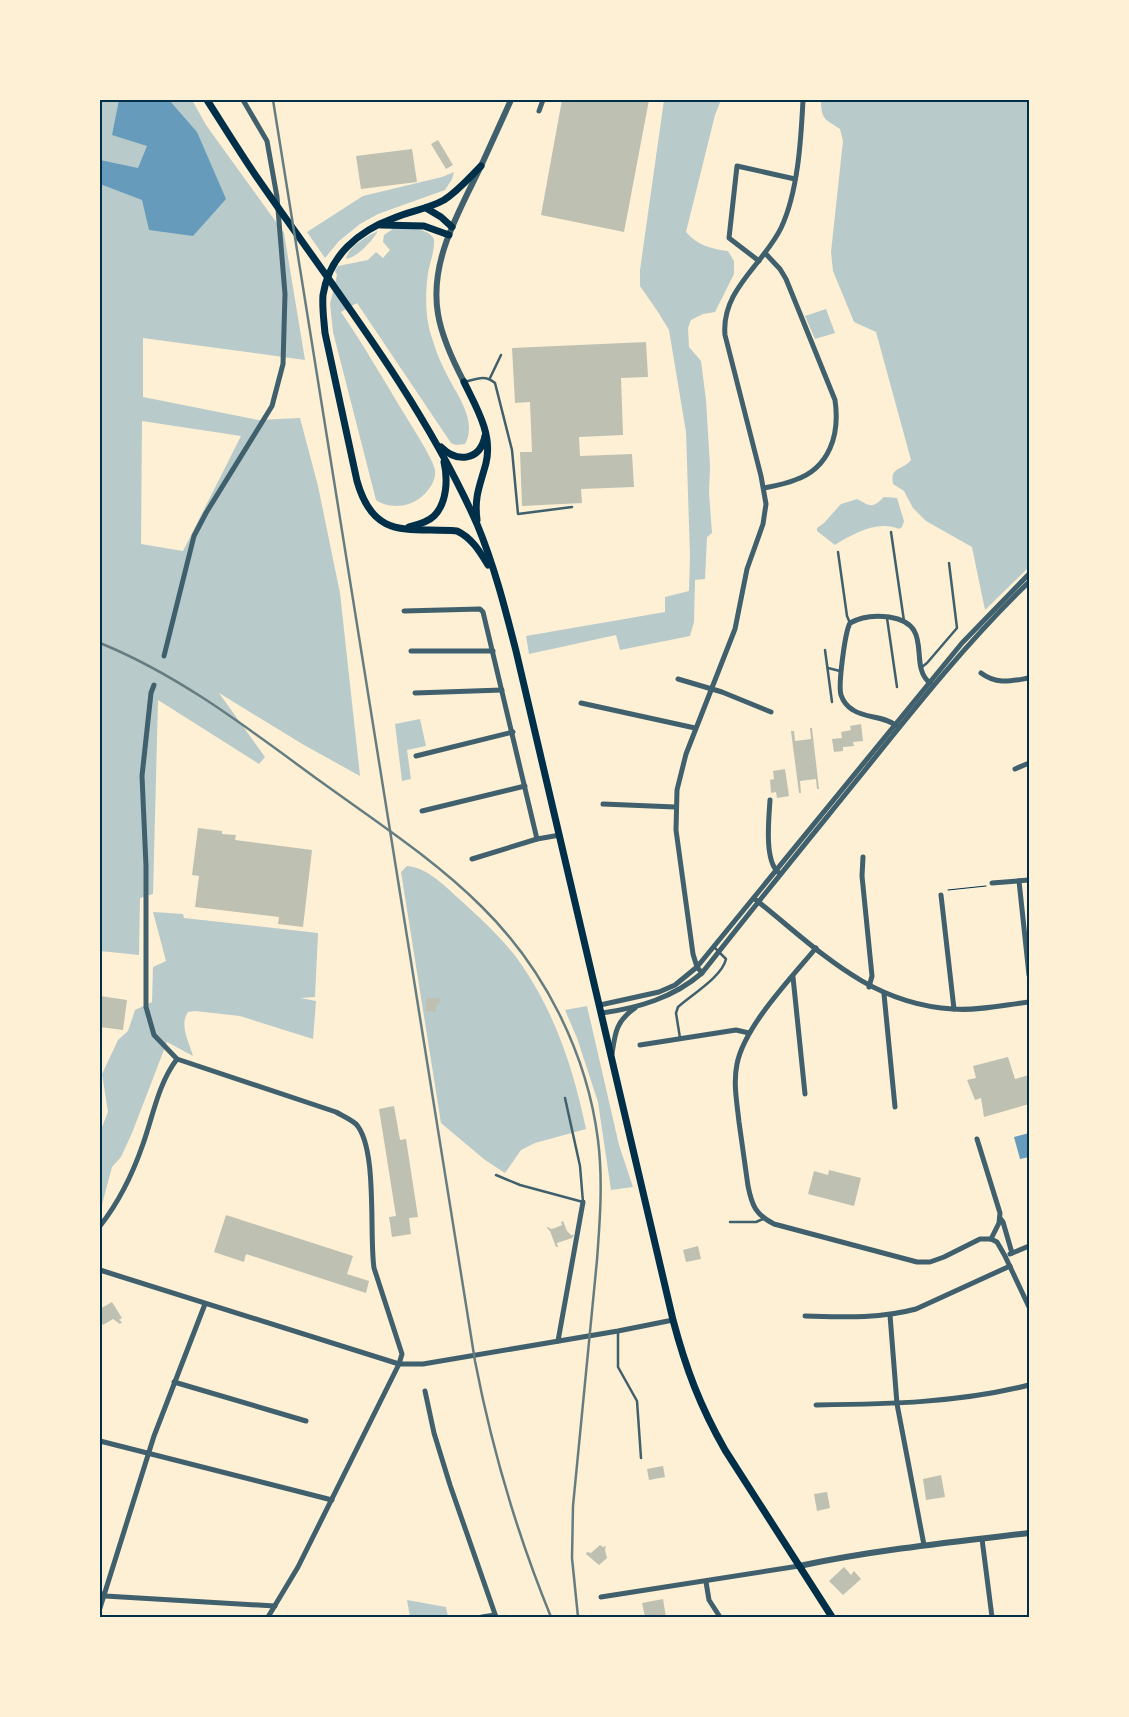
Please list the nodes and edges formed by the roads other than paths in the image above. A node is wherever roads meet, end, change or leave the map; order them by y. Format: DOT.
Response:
graph roads {
  1 [pos="207,100"];
  2 [pos="242,100"];
  3 [pos="511,100"];
  4 [pos="543,100"];
  5 [pos="803,100"];
  6 [pos="539,111"];
  7 [pos="481,166"];
  8 [pos="794,179"];
  9 [pos="426,208"];
  10 [pos="378,225"];
  11 [pos="452,227"];
  12 [pos="449,235"];
  13 [pos="765,253"];
  14 [pos="759,261"];
  15 [pos="501,355"];
  16 [pos="490,378"];
  17 [pos="464,382"];
  18 [pos="484,426"];
  19 [pos="435,440"];
  20 [pos="442,455"];
  21 [pos="764,488"];
  22 [pos="572,507"];
  23 [pos="477,526"];
  24 [pos="403,529"];
  25 [pos="891,532"];
  26 [pos="838,552"];
  27 [pos="948,563"];
  28 [pos="1029,574"];
  29 [pos="496,579"];
  30 [pos="1029,582"];
  31 [pos="404,611"];
  32 [pos="887,616"];
  33 [pos="904,621"];
  34 [pos="850,623"];
  35 [pos="825,650"];
  36 [pos="493,651"];
  37 [pos="411,652"];
  38 [pos="164,656"];
  39 [pos="922,667"];
  40 [pos="828,668"];
  41 [pos="841,671"];
  42 [pos="981,673"];
  43 [pos="1029,678"];
  44 [pos="678,679"];
  45 [pos="931,684"];
  46 [pos="154,685"];
  47 [pos="897,687"];
  48 [pos="711,689"];
  49 [pos="502,690"];
  50 [pos="415,693"];
  51 [pos="832,702"];
  52 [pos="581,703"];
  53 [pos="771,712"];
  54 [pos="897,726"];
  55 [pos="695,728"];
  56 [pos="512,732"];
  57 [pos="416,756"];
  58 [pos="1029,763"];
  59 [pos="1015,769"];
  60 [pos="525,786"];
  61 [pos="770,800"];
  62 [pos="602,804"];
  63 [pos="675,807"];
  64 [pos="422,811"];
  65 [pos="560,835"];
  66 [pos="537,839"];
  67 [pos="863,856"];
  68 [pos="472,859"];
  69 [pos="778,872"];
  70 [pos="1029,880"];
  71 [pos="1019,881"];
  72 [pos="992,884"];
  73 [pos="942,895"];
  74 [pos="755,900"];
  75 [pos="816,948"];
  76 [pos="716,949"];
  77 [pos="697,967"];
  78 [pos="702,973"];
  79 [pos="1029,975"];
  80 [pos="792,977"];
  81 [pos="869,987"];
  82 [pos="884,994"];
  83 [pos="1029,1002"];
  84 [pos="600,1005"];
  85 [pos="637,1006"];
  86 [pos="954,1009"];
  87 [pos="602,1013"];
  88 [pos="749,1033"];
  89 [pos="680,1038"];
  90 [pos="640,1044"];
  91 [pos="612,1055"];
  92 [pos="177,1059"];
  93 [pos="805,1094"];
  94 [pos="565,1098"];
  95 [pos="895,1107"];
  96 [pos="977,1139"];
  97 [pos="496,1175"];
  98 [pos="583,1202"];
  99 [pos="1000,1218"];
  100 [pos="763,1219"];
  101 [pos="730,1222"];
  102 [pos="100,1226"];
  103 [pos="991,1239"];
  104 [pos="1029,1246"];
  105 [pos="1012,1253"];
  106 [pos="1005,1256"];
  107 [pos="1010,1266"];
  108 [pos="100,1270"];
  109 [pos="205,1304"];
  110 [pos="1029,1307"];
  111 [pos="890,1315"];
  112 [pos="805,1316"];
  113 [pos="673,1320"];
  114 [pos="618,1331"];
  115 [pos="558,1341"];
  116 [pos="399,1364"];
  117 [pos="174,1382"];
  118 [pos="1029,1385"];
  119 [pos="425,1392"];
  120 [pos="897,1404"];
  121 [pos="816,1405"];
  122 [pos="306,1420"];
  123 [pos="100,1441"];
  124 [pos="148,1452"];
  125 [pos="641,1458"];
  126 [pos="332,1500"];
  127 [pos="1029,1533"];
  128 [pos="982,1539"];
  129 [pos="924,1546"];
  130 [pos="800,1566"];
  131 [pos="706,1582"];
  132 [pos="102,1594"];
  133 [pos="601,1597"];
  134 [pos="275,1606"];
  135 [pos="100,1608"];
  136 [pos="495,1616"];
  137 [pos="268,1617"];
  138 [pos="482,1617"];
  139 [pos="720,1617"];
  140 [pos="832,1617"];
  141 [pos="992,1617"];
  1 -- 19 [label="main road"];
  2 -- 38 [label="street"];
  3 -- 7 [label="street"];
  4 -- 6 [label="street"];
  5 -- 8 [label="street"];
  7 -- 9 [label="main road"];
  7 -- 11 [label="street"];
  8 -- 13 [label="street"];
  8 -- 14 [label="street"];
  9 -- 10 [label="main road"];
  9 -- 11 [label="main road"];
  10 -- 12 [label="main road"];
  10 -- 24 [label="main road"];
  11 -- 12 [label="street"];
  12 -- 17 [label="street"];
  13 -- 14 [label="street"];
  13 -- 21 [label="street"];
  14 -- 21 [label="street"];
  15 -- 16 [label="lane"];
  16 -- 17 [label="lane"];
  16 -- 22 [label="lane"];
  17 -- 18 [label="main road"];
  18 -- 19 [label="main road"];
  18 -- 23 [label="main road"];
  19 -- 20 [label="main road"];
  20 -- 23 [label="main road"];
  20 -- 24 [label="main road"];
  21 -- 48 [label="street"];
  23 -- 29 [label="main road"];
  24 -- 29 [label="main road"];
  25 -- 33 [label="lane"];
  26 -- 34 [label="lane"];
  27 -- 39 [label="lane"];
  28 -- 45 [label="street"];
  29 -- 65 [label="main road"];
  30 -- 45 [label="street"];
  31 -- 36 [label="street"];
  32 -- 33 [label="street"];
  32 -- 34 [label="street"];
  32 -- 47 [label="lane"];
  33 -- 39 [label="street"];
  34 -- 41 [label="street"];
  35 -- 40 [label="lane"];
  36 -- 37 [label="street"];
  36 -- 49 [label="street"];
  39 -- 45 [label="street"];
  40 -- 41 [label="lane"];
  40 -- 51 [label="lane"];
  41 -- 54 [label="street"];
  42 -- 43 [label="street"];
  44 -- 48 [label="street"];
  45 -- 54 [label="street"];
  46 -- 92 [label="street"];
  48 -- 53 [label="street"];
  48 -- 55 [label="street"];
  49 -- 50 [label="street"];
  49 -- 56 [label="street"];
  52 -- 55 [label="street"];
  54 -- 69 [label="street"];
  55 -- 63 [label="street"];
  56 -- 57 [label="street"];
  56 -- 60 [label="street"];
  58 -- 59 [label="street"];
  60 -- 64 [label="street"];
  60 -- 66 [label="street"];
  61 -- 69 [label="street"];
  62 -- 63 [label="street"];
  63 -- 77 [label="street"];
  65 -- 66 [label="street"];
  65 -- 84 [label="main road"];
  66 -- 68 [label="street"];
  67 -- 81 [label="street"];
  69 -- 74 [label="street"];
  70 -- 71 [label="street"];
  71 -- 72 [label="street"];
  71 -- 79 [label="street"];
  73 -- 86 [label="street"];
  74 -- 75 [label="street"];
  74 -- 76 [label="street"];
  75 -- 80 [label="street"];
  75 -- 81 [label="street"];
  76 -- 77 [label="street"];
  76 -- 78 [label="street"];
  76 -- 89 [label="lane"];
  77 -- 78 [label="street"];
  77 -- 84 [label="street"];
  78 -- 85 [label="street"];
  80 -- 88 [label="street"];
  80 -- 93 [label="street"];
  81 -- 82 [label="street"];
  82 -- 86 [label="street"];
  82 -- 95 [label="street"];
  83 -- 86 [label="street"];
  84 -- 87 [label="main road"];
  85 -- 87 [label="street"];
  85 -- 91 [label="street"];
  87 -- 91 [label="main road"];
  88 -- 89 [label="street"];
  88 -- 100 [label="street"];
  89 -- 90 [label="street"];
  91 -- 113 [label="main road"];
  92 -- 102 [label="street"];
  92 -- 116 [label="street"];
  94 -- 98 [label="lane"];
  96 -- 99 [label="street"];
  97 -- 98 [label="lane"];
  98 -- 115 [label="street"];
  99 -- 103 [label="street"];
  99 -- 105 [label="street"];
  100 -- 101 [label="lane"];
  100 -- 103 [label="street"];
  103 -- 106 [label="street"];
  104 -- 105 [label="street"];
  105 -- 106 [label="street"];
  106 -- 107 [label="street"];
  107 -- 110 [label="street"];
  107 -- 111 [label="street"];
  108 -- 109 [label="street"];
  109 -- 116 [label="street"];
  109 -- 117 [label="street"];
  111 -- 112 [label="street"];
  111 -- 120 [label="street"];
  113 -- 114 [label="street"];
  113 -- 130 [label="main road"];
  114 -- 115 [label="street"];
  114 -- 125 [label="lane"];
  115 -- 116 [label="street"];
  116 -- 126 [label="street"];
  117 -- 122 [label="street"];
  117 -- 124 [label="street"];
  118 -- 120 [label="street"];
  119 -- 136 [label="street"];
  120 -- 121 [label="street"];
  120 -- 129 [label="street"];
  123 -- 124 [label="street"];
  124 -- 126 [label="street"];
  124 -- 132 [label="street"];
  126 -- 134 [label="street"];
  127 -- 128 [label="street"];
  128 -- 129 [label="street"];
  128 -- 141 [label="street"];
  129 -- 130 [label="street"];
  130 -- 131 [label="street"];
  130 -- 140 [label="main road"];
  131 -- 133 [label="street"];
  131 -- 139 [label="street"];
  132 -- 134 [label="street"];
  132 -- 135 [label="street"];
  134 -- 137 [label="street"];
  136 -- 138 [label="street"];
}
